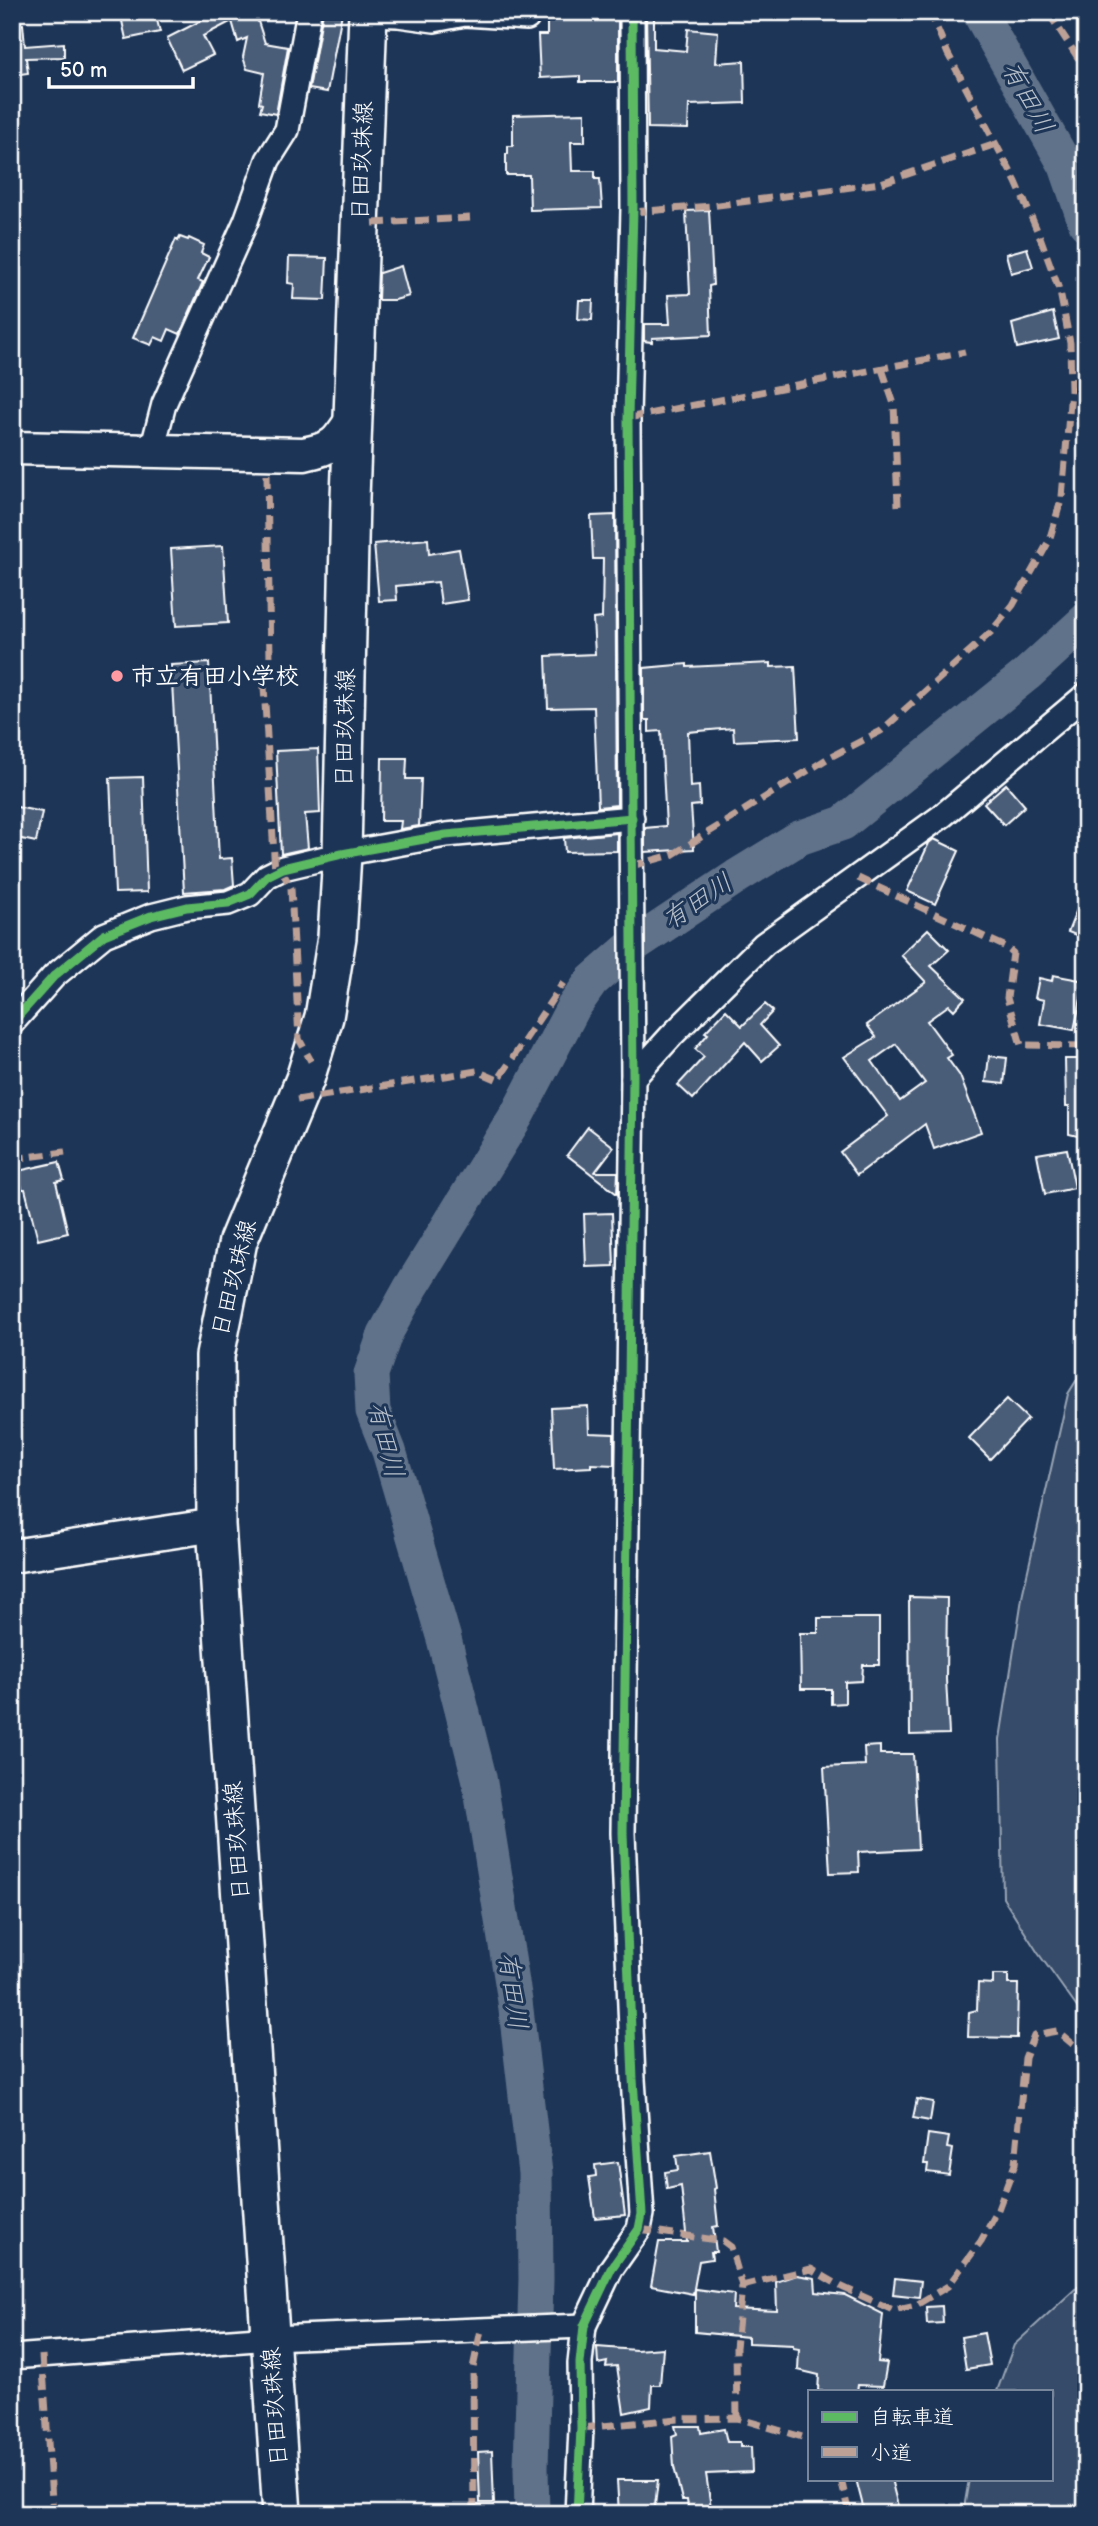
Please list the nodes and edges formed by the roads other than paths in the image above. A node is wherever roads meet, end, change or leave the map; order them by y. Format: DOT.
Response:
graph roads {
  1 [pos="309,12"];
  2 [pos="632,12"];
  3 [pos="368,13"];
  4 [pos="527,18"];
  5 [pos="353,418"];
  6 [pos="12,448"];
  7 [pos="152,450"];
  8 [pos="304,454"];
  9 [pos="350,498"];
  10 [pos="1086,695"];
  11 [pos="632,818"];
  12 [pos="342,854"];
  13 [pos="12,1023"];
  14 [pos="633,1069"];
  15 [pos="216,1525"];
  16 [pos="12,1556"];
  17 [pos="584,2326"];
  18 [pos="270,2338"];
  19 [pos="12,2357"];
  20 [pos="282,2514"];
  21 [pos="577,2514"];
  1 -- 7 [label="street"];
  2 -- 11 [label="street"];
  3 -- 4 [label="street"];
  3 -- 5 [label="main road, 日田玖珠線"];
  5 -- 8 [label="street"];
  5 -- 9 [label="main road, 日田玖珠線"];
  6 -- 7 [label="street"];
  7 -- 8 [label="street"];
  8 -- 9 [label="street"];
  9 -- 12 [label="main road, 日田玖珠線"];
  10 -- 14 [label="street"];
  11 -- 12 [label="street"];
  11 -- 14 [label="street"];
  12 -- 13 [label="street"];
  12 -- 15 [label="main road, 日田玖珠線"];
  14 -- 17 [label="street"];
  15 -- 16 [label="street"];
  15 -- 18 [label="main road, 日田玖珠線"];
  17 -- 18 [label="street"];
  17 -- 21 [label="street"];
  18 -- 19 [label="street"];
  18 -- 20 [label="main road, 日田玖珠線"];
}
